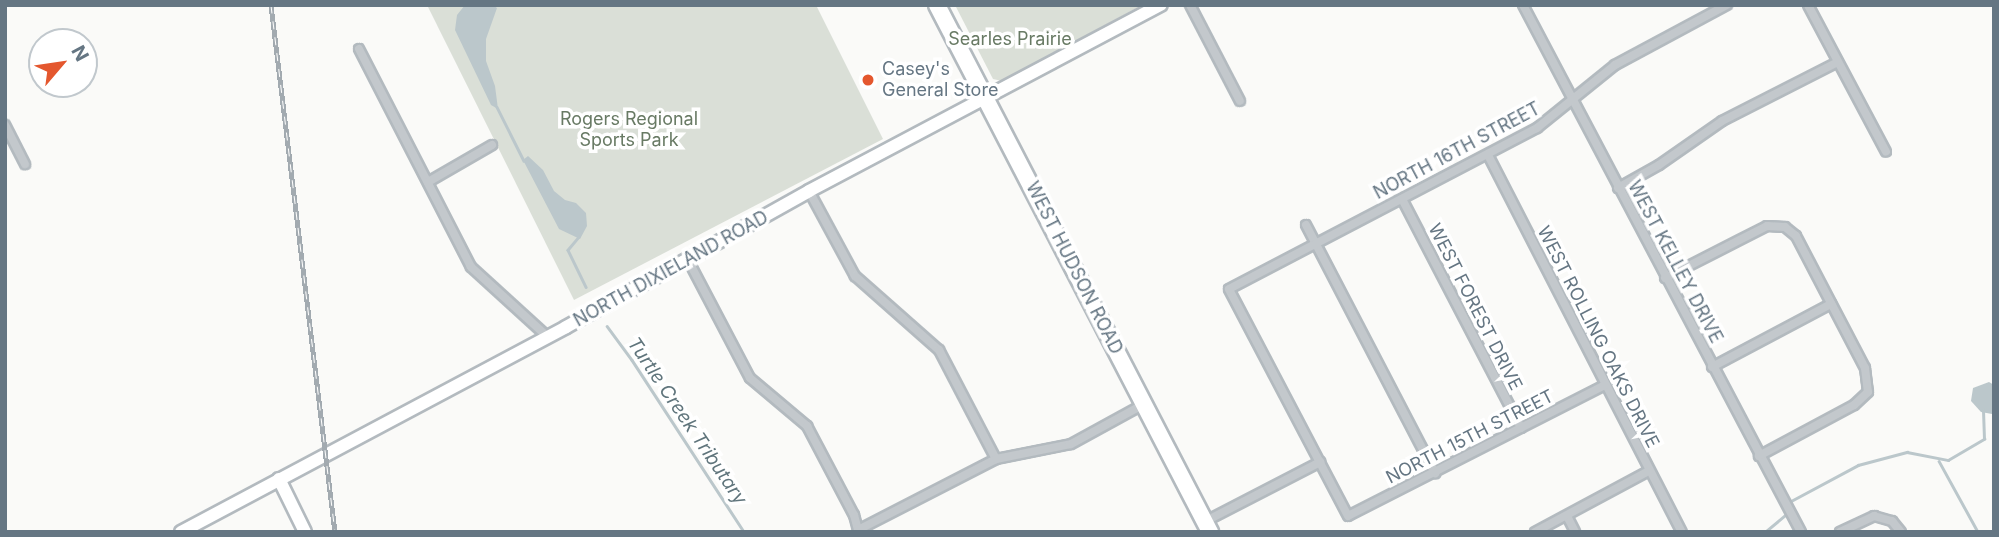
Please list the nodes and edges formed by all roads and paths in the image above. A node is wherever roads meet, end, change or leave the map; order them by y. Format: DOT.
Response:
graph roads {
  1 [pos="937,5"];
  2 [pos="1161,5"];
  3 [pos="1190,5"];
  4 [pos="1523,5"];
  5 [pos="1727,5"];
  6 [pos="1808,5"];
  7 [pos="359,49"];
  8 [pos="1838,62"];
  9 [pos="986,99"];
  10 [pos="1573,100"];
  11 [pos="1240,101"];
  12 [pos="5,125"];
  13 [pos="492,145"];
  14 [pos="1886,152"];
  15 [pos="1488,155"];
  16 [pos="25,164"];
  17 [pos="428,182"];
  18 [pos="1618,188"];
  19 [pos="809,191"];
  20 [pos="1402,200"];
  21 [pos="1306,225"];
  22 [pos="1315,243"];
  23 [pos="688,260"];
  24 [pos="1665,278"];
  25 [pos="1831,304"];
  26 [pos="548,337"];
  27 [pos="1712,368"];
  28 [pos="1605,385"];
  29 [pos="1144,404"];
  30 [pos="1521,428"];
  31 [pos="1759,456"];
  32 [pos="996,459"];
  33 [pos="1320,462"];
  34 [pos="1649,471"];
  35 [pos="1435,473"];
  36 [pos="279,479"];
  37 [pos="1567,516"];
  38 [pos="1207,527"];
  39 [pos="181,532"];
  40 [pos="305,532"];
  41 [pos="1535,532"];
  42 [pos="1575,532"];
  43 [pos="1682,532"];
  44 [pos="1801,532"];
  45 [pos="1840,532"];
  46 [pos="1900,532"];
  1 -- 9 [label="highway, WEST HUDSON ROAD"];
  2 -- 9 [label="main road, NORTH DIXIELAND ROAD"];
  3 -- 11 [label="street"];
  4 -- 10 [label="street, WEST KELLEY DRIVE"];
  5 -- 10 [label="street, NORTH 16TH STREET"];
  6 -- 8 [label="street"];
  7 -- 17 [label="street"];
  8 -- 14 [label="street"];
  8 -- 18 [label="street"];
  9 -- 19 [label="main road, NORTH DIXIELAND ROAD"];
  9 -- 29 [label="highway, WEST HUDSON ROAD"];
  10 -- 15 [label="street, NORTH 16TH STREET"];
  10 -- 18 [label="street, WEST KELLEY DRIVE"];
  12 -- 16 [label="street"];
  13 -- 17 [label="street"];
  15 -- 20 [label="street, NORTH 16TH STREET"];
  15 -- 28 [label="street, WEST ROLLING OAKS DRIVE"];
  17 -- 26 [label="street"];
  18 -- 24 [label="street, WEST KELLEY DRIVE"];
  19 -- 23 [label="main road, NORTH DIXIELAND ROAD"];
  19 -- 32 [label="street"];
  20 -- 22 [label="street, NORTH 16TH STREET"];
  20 -- 30 [label="street, WEST FOREST DRIVE"];
  21 -- 22 [label="street"];
  22 -- 33 [label="street, NORTH 16TH STREET"];
  22 -- 35 [label="street"];
  23 -- 26 [label="main road, NORTH DIXIELAND ROAD"];
  23 -- 32 [label="street"];
  24 -- 25 [label="street"];
  24 -- 27 [label="street, WEST KELLEY DRIVE"];
  25 -- 27 [label="street"];
  25 -- 31 [label="street"];
  26 -- 36 [label="main road, NORTH DIXIELAND ROAD"];
  27 -- 31 [label="street, WEST KELLEY DRIVE"];
  28 -- 30 [label="street, NORTH 15TH STREET"];
  28 -- 34 [label="street, WEST ROLLING OAKS DRIVE"];
  29 -- 32 [label="street"];
  29 -- 38 [label="highway, WEST HUDSON ROAD"];
  30 -- 35 [label="street, NORTH 15TH STREET"];
  31 -- 44 [label="street, WEST KELLEY DRIVE"];
  33 -- 35 [label="street, NORTH 15TH STREET"];
  33 -- 38 [label="street"];
  34 -- 37 [label="street"];
  34 -- 43 [label="street, WEST ROLLING OAKS DRIVE"];
  36 -- 39 [label="main road, NORTH DIXIELAND ROAD"];
  36 -- 40 [label="main road"];
  37 -- 41 [label="street"];
  37 -- 42 [label="street"];
  45 -- 46 [label="street"];
}
